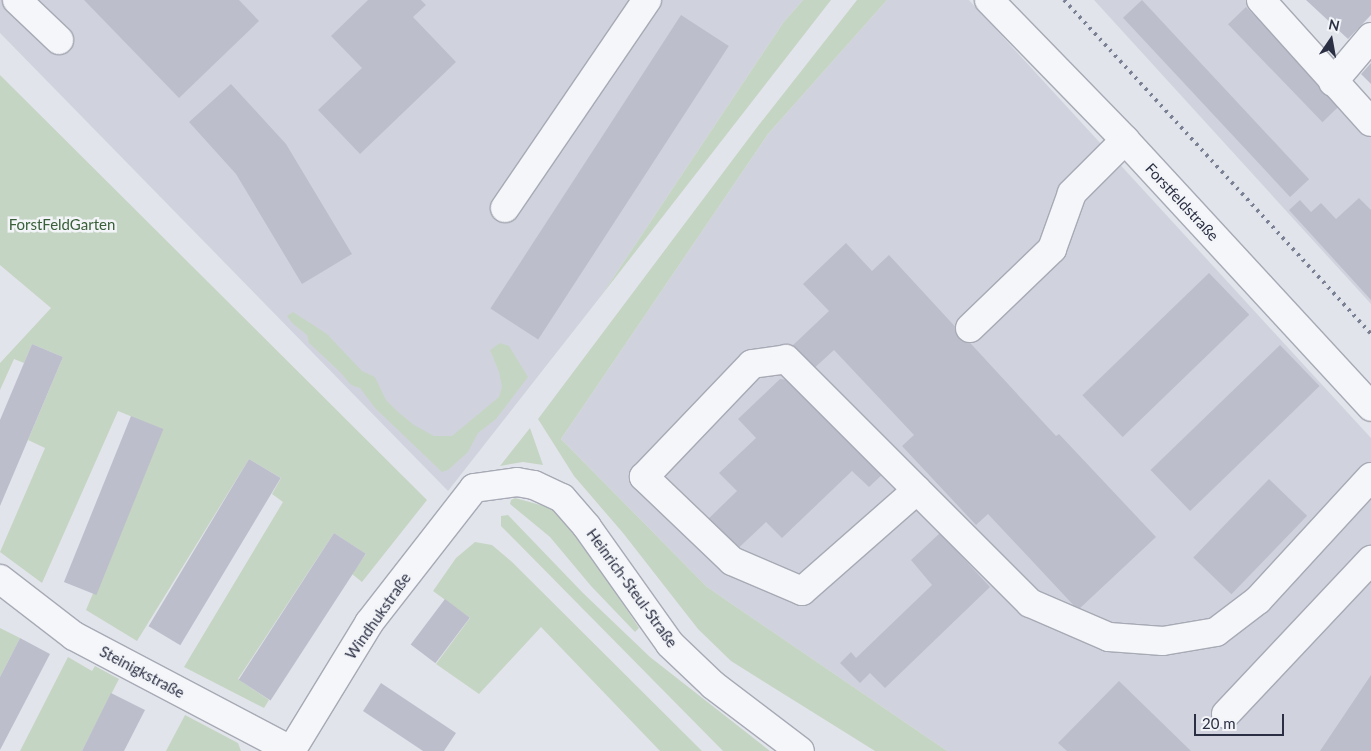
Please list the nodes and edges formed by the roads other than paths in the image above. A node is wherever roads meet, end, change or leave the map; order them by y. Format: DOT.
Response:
graph roads {
  1 [pos="17,0"];
  2 [pos="647,0"];
  3 [pos="989,0"];
  4 [pos="1260,0"];
  5 [pos="1371,37"];
  6 [pos="60,40"];
  7 [pos="1332,82"];
  8 [pos="1371,122"];
  9 [pos="1125,140"];
  10 [pos="505,208"];
  11 [pos="970,328"];
  12 [pos="1371,407"];
  13 [pos="1371,477"];
  14 [pos="474,488"];
  15 [pos="917,490"];
  16 [pos="1371,560"];
  17 [pos="0,579"];
  18 [pos="1226,714"];
  19 [pos="292,751"];
  20 [pos="800,751"];
  1 -- 6 [label="street"];
  2 -- 10 [label="street"];
  3 -- 9 [label="street, Forstfeldstraße"];
  4 -- 7 [label="street"];
  5 -- 7 [label="street"];
  7 -- 8 [label="street"];
  9 -- 11 [label="street"];
  9 -- 12 [label="street, Forstfeldstraße"];
  13 -- 15 [label="street"];
  14 -- 19 [label="street, Windhukstraße"];
  14 -- 20 [label="street, Heinrich-Steul-Straße"];
  15 -- 15 [label="street"];
  16 -- 18 [label="street"];
  17 -- 19 [label="street, Steinigkstraße"];
}
